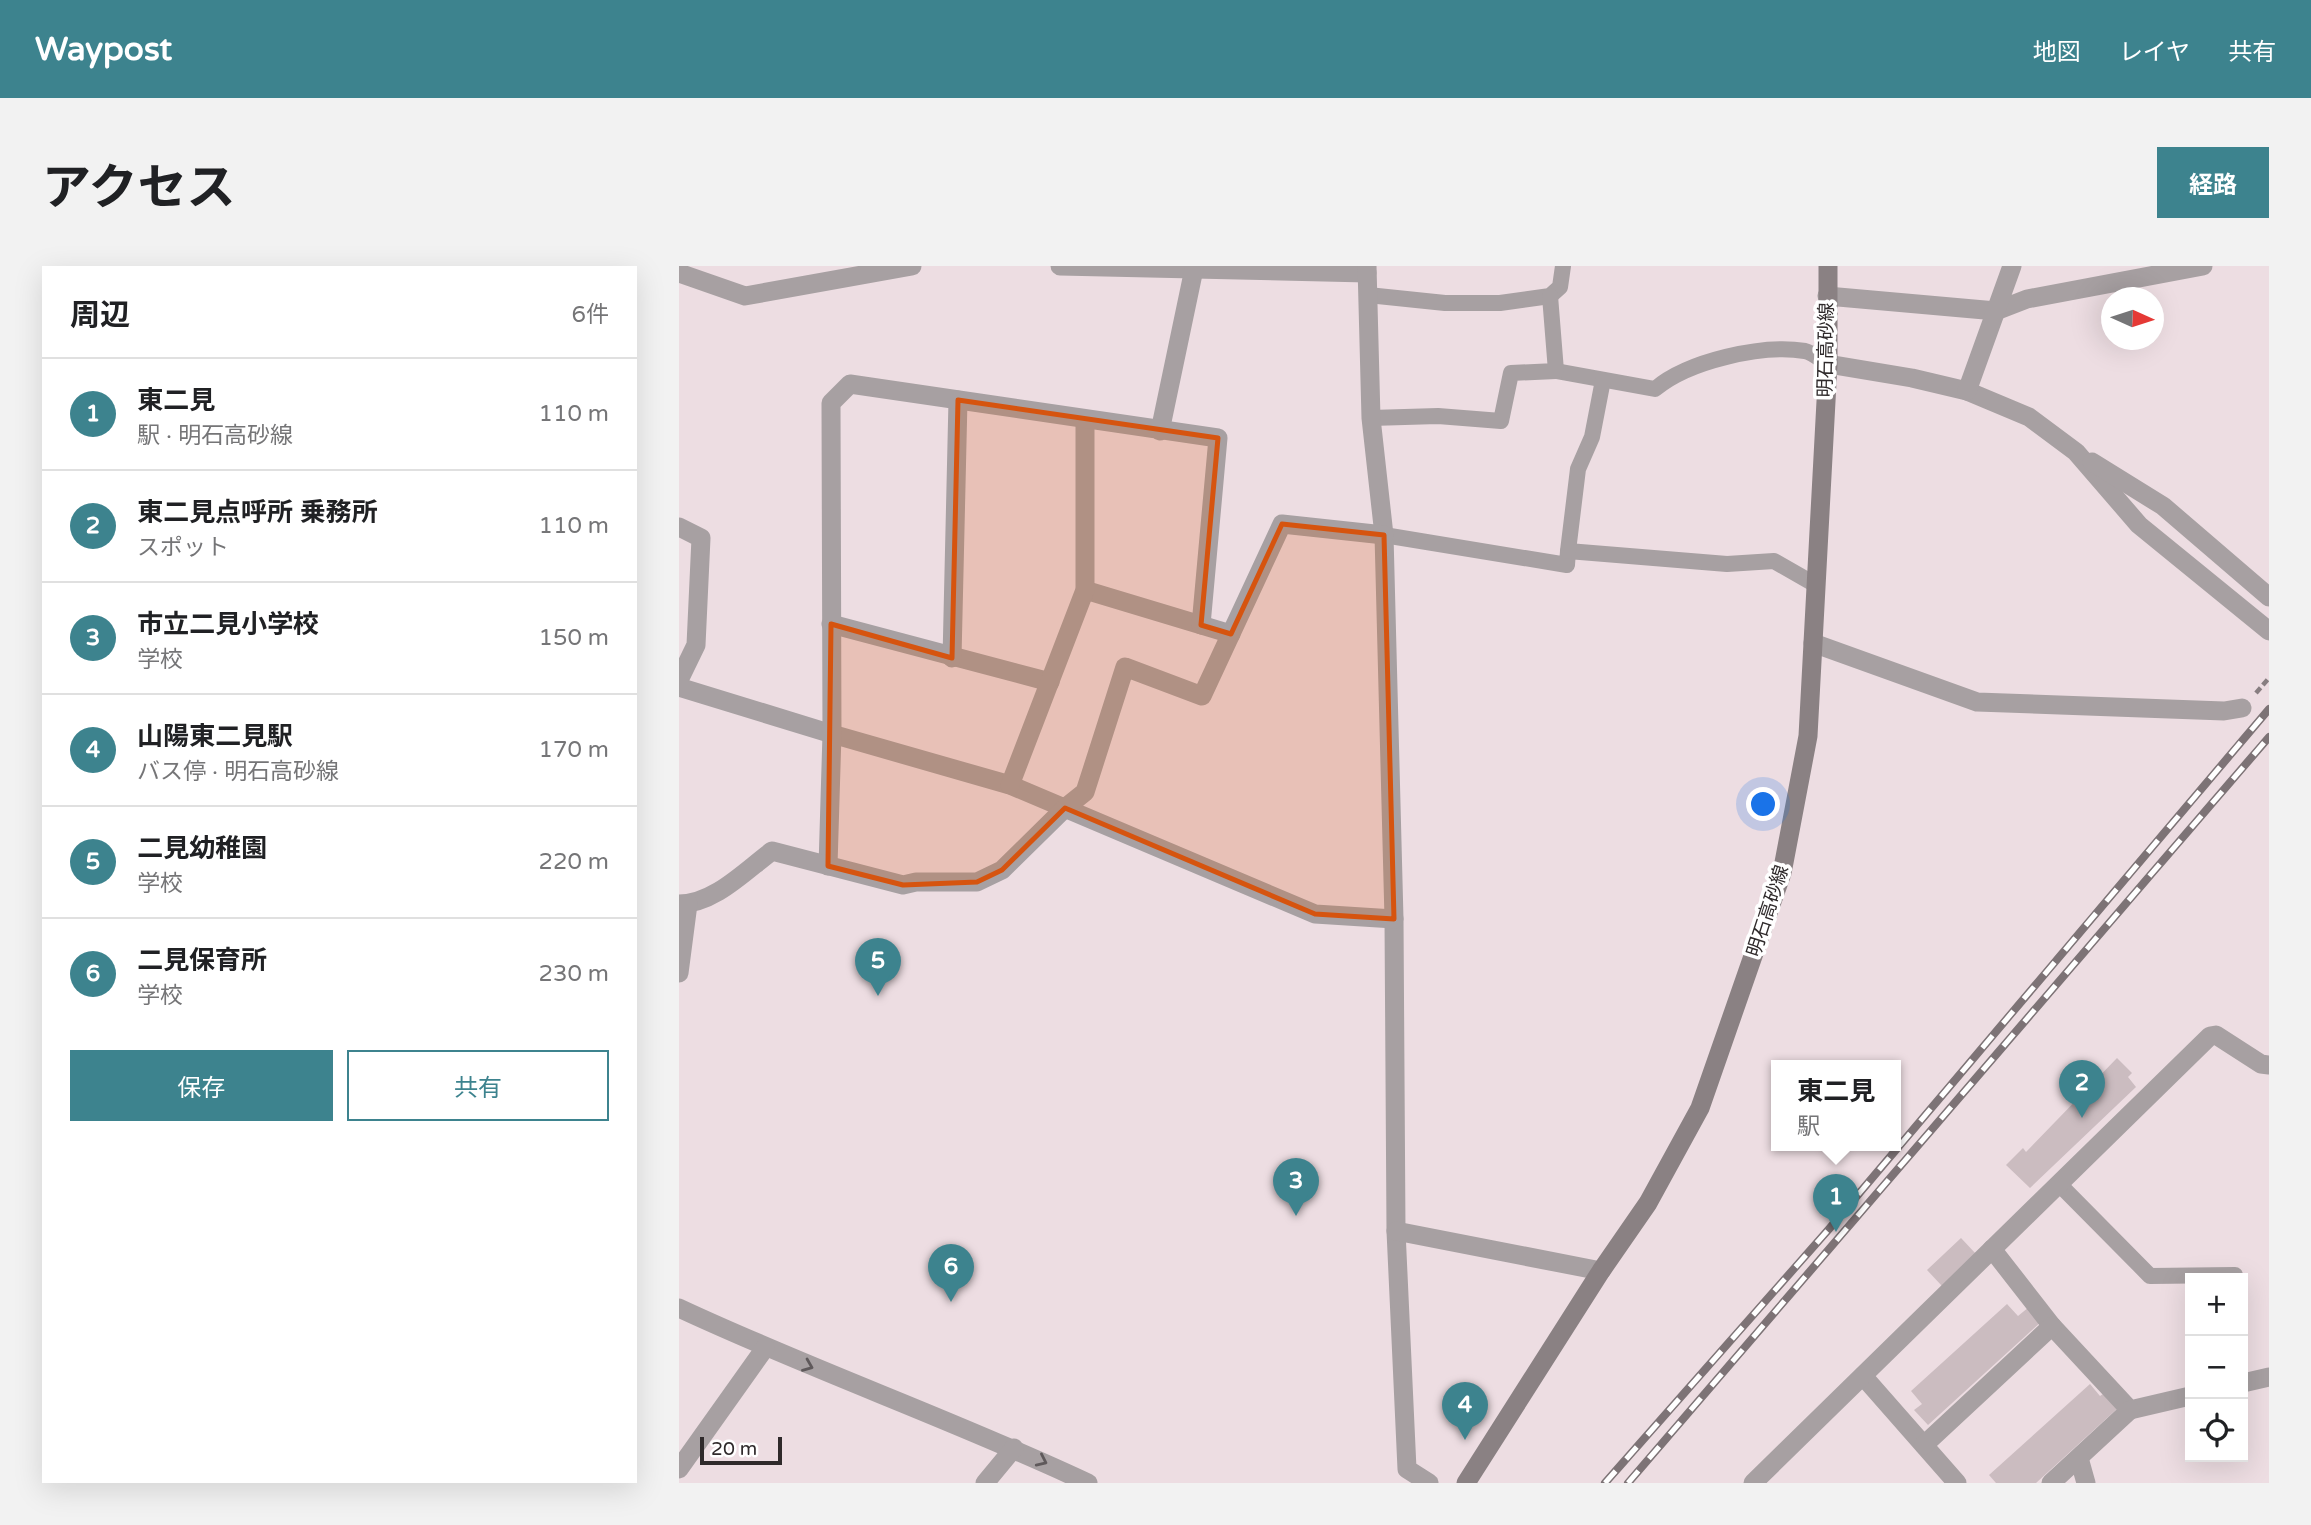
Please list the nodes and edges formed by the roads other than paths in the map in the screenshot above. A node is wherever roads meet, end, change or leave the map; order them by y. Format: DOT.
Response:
graph roads {
  1 [pos="912,266"];
  2 [pos="1060,266"];
  3 [pos="1563,266"];
  4 [pos="1828,266"];
  5 [pos="2012,266"];
  6 [pos="2203,266"];
  7 [pos="1194,269"];
  8 [pos="1367,269"];
  9 [pos="679,273"];
  10 [pos="1368,295"];
  11 [pos="1550,296"];
  12 [pos="1827,296"];
  13 [pos="1996,311"];
  14 [pos="1828,364"];
  15 [pos="1556,371"];
  16 [pos="1602,380"];
  17 [pos="1967,391"];
  18 [pos="958,400"];
  19 [pos="1371,418"];
  20 [pos="1085,419"];
  21 [pos="1160,431"];
  22 [pos="2076,452"];
  23 [pos="679,527"];
  24 [pos="1384,535"];
  25 [pos="1568,551"];
  26 [pos="1816,584"];
  27 [pos="1085,590"];
  28 [pos="2269,597"];
  29 [pos="831,624"];
  30 [pos="1201,625"];
  31 [pos="2269,631"];
  32 [pos="1231,634"];
  33 [pos="1813,643"];
  34 [pos="952,658"];
  35 [pos="679,680"];
  36 [pos="1050,682"];
  37 [pos="679,687"];
  38 [pos="2242,708"];
  39 [pos="832,734"];
  40 [pos="1010,785"];
  41 [pos="1065,808"];
  42 [pos="828,866"];
  43 [pos="683,904"];
  44 [pos="1394,919"];
  45 [pos="679,973"];
  46 [pos="2269,1065"];
  47 [pos="2059,1184"];
  48 [pos="1396,1231"];
  49 [pos="1992,1249"];
  50 [pos="1601,1271"];
  51 [pos="2185,1276"];
  52 [pos="679,1308"];
  53 [pos="2052,1326"];
  54 [pos="765,1348"];
  55 [pos="1863,1376"];
  56 [pos="2269,1377"];
  57 [pos="2248,1382"];
  58 [pos="2185,1396"];
  59 [pos="2130,1410"];
  60 [pos="1924,1445"];
  61 [pos="1014,1448"];
  62 [pos="2078,1458"];
  63 [pos="679,1469"];
  64 [pos="1948,1480"];
  65 [pos="985,1483"];
  66 [pos="1088,1483"];
  67 [pos="1429,1483"];
  68 [pos="1466,1483"];
  69 [pos="1753,1483"];
  70 [pos="2051,1483"];
  71 [pos="2086,1483"];
  1 -- 9 [label="street"];
  2 -- 7 [label="street"];
  3 -- 11 [label="lane"];
  4 -- 12 [label="main road, 明石高砂線"];
  5 -- 13 [label="street"];
  6 -- 13 [label="street"];
  7 -- 8 [label="street"];
  7 -- 21 [label="street"];
  8 -- 10 [label="street"];
  10 -- 11 [label="lane"];
  10 -- 19 [label="street"];
  11 -- 15 [label="lane"];
  12 -- 13 [label="street"];
  12 -- 14 [label="main road, 明石高砂線"];
  13 -- 17 [label="street"];
  14 -- 16 [label="lane"];
  14 -- 17 [label="street"];
  14 -- 26 [label="main road, 明石高砂線"];
  15 -- 16 [label="lane"];
  15 -- 19 [label="lane"];
  16 -- 25 [label="lane"];
  17 -- 22 [label="street"];
  18 -- 20 [label="street"];
  18 -- 29 [label="street"];
  18 -- 34 [label="street"];
  19 -- 24 [label="street"];
  20 -- 21 [label="street"];
  20 -- 27 [label="street"];
  21 -- 30 [label="street"];
  22 -- 28 [label="street"];
  22 -- 31 [label="street"];
  23 -- 35 [label="street"];
  24 -- 25 [label="lane"];
  24 -- 32 [label="street"];
  24 -- 44 [label="street"];
  25 -- 26 [label="lane"];
  26 -- 33 [label="main road, 明石高砂線"];
  27 -- 30 [label="street"];
  27 -- 36 [label="street"];
  29 -- 34 [label="street"];
  29 -- 39 [label="street"];
  30 -- 32 [label="street"];
  32 -- 41 [label="street"];
  33 -- 38 [label="street"];
  33 -- 50 [label="main road, 明石高砂線"];
  34 -- 36 [label="street"];
  36 -- 40 [label="street"];
  37 -- 39 [label="street"];
  39 -- 40 [label="street"];
  39 -- 42 [label="street"];
  40 -- 41 [label="street"];
  41 -- 42 [label="street"];
  41 -- 44 [label="street"];
  42 -- 43 [label="street"];
  43 -- 45 [label="street"];
  44 -- 48 [label="street"];
  46 -- 47 [label="street"];
  47 -- 49 [label="street"];
  47 -- 51 [label="lane"];
  48 -- 50 [label="street"];
  48 -- 67 [label="street"];
  49 -- 53 [label="street"];
  49 -- 55 [label="street"];
  50 -- 68 [label="main road, 明石高砂線"];
  52 -- 54 [label="street"];
  53 -- 59 [label="street"];
  53 -- 60 [label="street"];
  54 -- 61 [label="street, one-way"];
  54 -- 63 [label="street"];
  55 -- 60 [label="street"];
  55 -- 69 [label="street"];
  56 -- 57 [label="street"];
  58 -- 59 [label="street"];
  59 -- 62 [label="street"];
  60 -- 64 [label="street"];
  61 -- 65 [label="street"];
  61 -- 66 [label="street, one-way"];
  62 -- 70 [label="street"];
  62 -- 71 [label="street"];
}
